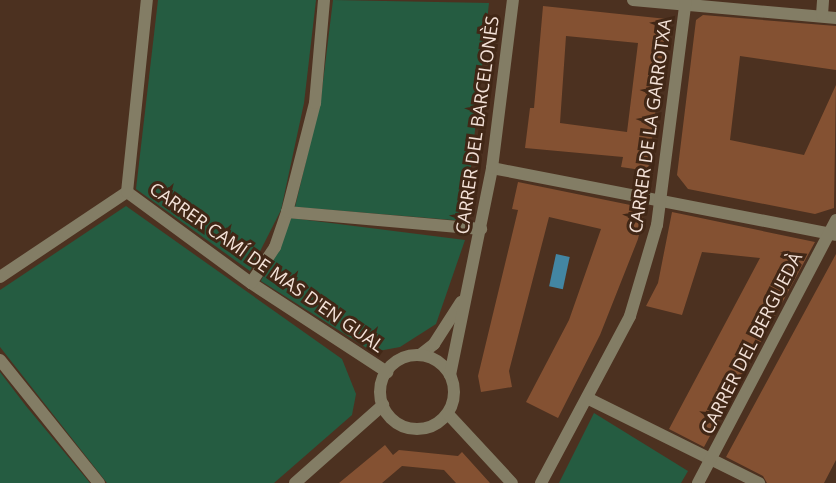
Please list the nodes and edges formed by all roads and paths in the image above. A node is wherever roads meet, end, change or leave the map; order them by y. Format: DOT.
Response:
graph roads {
  1 [pos="147,0"];
  2 [pos="324,0"];
  3 [pos="513,0"];
  4 [pos="633,0"];
  5 [pos="823,0"];
  6 [pos="685,2"];
  7 [pos="822,15"];
  8 [pos="836,18"];
  9 [pos="492,168"];
  10 [pos="127,192"];
  11 [pos="662,198"];
  12 [pos="287,212"];
  13 [pos="836,220"];
  14 [pos="481,229"];
  15 [pos="833,233"];
  16 [pos="0,277"];
  17 [pos="251,283"];
  18 [pos="467,291"];
  19 [pos="420,355"];
  20 [pos="0,360"];
  21 [pos="387,372"];
  22 [pos="450,375"];
  23 [pos="587,398"];
  24 [pos="383,405"];
  25 [pos="448,414"];
  26 [pos="711,458"];
  27 [pos="99,483"];
  28 [pos="295,483"];
  29 [pos="512,483"];
  30 [pos="541,483"];
  31 [pos="698,483"];
  32 [pos="759,483"];
  1 -- 10 [label="street"];
  2 -- 12 [label="street"];
  3 -- 9 [label="street, CARRER DEL BARCELONÈS"];
  4 -- 6 [label="street"];
  5 -- 7 [label="street"];
  6 -- 7 [label="street"];
  6 -- 11 [label="street, CARRER DE LA GARROTXA"];
  7 -- 8 [label="street"];
  9 -- 11 [label="street"];
  9 -- 14 [label="street, CARRER DEL BARCELONÈS"];
  10 -- 16 [label="street"];
  10 -- 17 [label="street, CARRER CAMÍ DE MAS D'EN GUAL"];
  11 -- 15 [label="street"];
  11 -- 23 [label="street, CARRER DE LA GARROTXA"];
  12 -- 14 [label="street"];
  12 -- 17 [label="street"];
  13 -- 15 [label="street, CARRER DEL BERGUEDÀ"];
  14 -- 18 [label="street, CARRER DEL BARCELONÈS"];
  15 -- 26 [label="street, CARRER DEL BERGUEDÀ"];
  17 -- 21 [label="street, CARRER CAMÍ DE MAS D'EN GUAL"];
  18 -- 19 [label="street, CARRER DEL BARCELONÈS"];
  18 -- 22 [label="street, CARRER DEL BARCELONÈS"];
  19 -- 21 [label="street"];
  19 -- 22 [label="street"];
  20 -- 27 [label="street"];
  21 -- 24 [label="street"];
  22 -- 25 [label="street"];
  23 -- 26 [label="street"];
  23 -- 30 [label="street, CARRER DE LA GARROTXA"];
  24 -- 25 [label="street"];
  24 -- 28 [label="street"];
  25 -- 29 [label="street"];
  26 -- 31 [label="street, CARRER DEL BERGUEDÀ"];
  26 -- 32 [label="street"];
}
